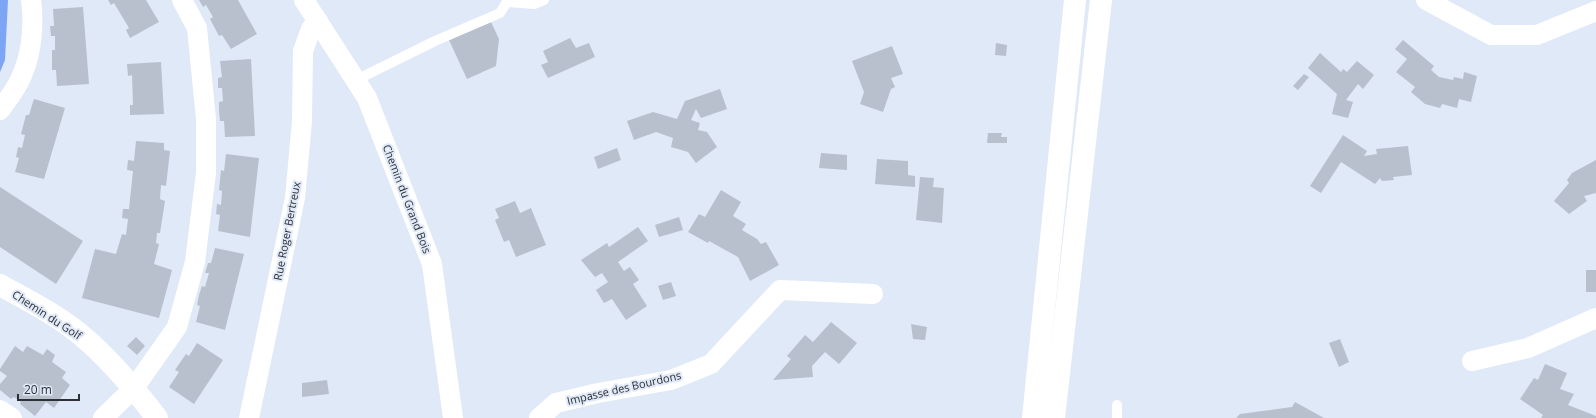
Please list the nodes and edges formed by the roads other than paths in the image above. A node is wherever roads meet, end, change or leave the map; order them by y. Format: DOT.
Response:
graph roads {
  1 [pos="31,0"];
  2 [pos="182,0"];
  3 [pos="304,0"];
  4 [pos="544,0"];
  5 [pos="1076,0"];
  6 [pos="1101,0"];
  7 [pos="1426,0"];
  8 [pos="508,1"];
  9 [pos="1596,11"];
  10 [pos="318,22"];
  11 [pos="356,80"];
  12 [pos="0,110"];
  13 [pos="0,285"];
  14 [pos="873,294"];
  15 [pos="1596,318"];
  16 [pos="1472,361"];
  17 [pos="134,388"];
  18 [pos="1118,404"];
  19 [pos="0,410"];
  20 [pos="12,418"];
  21 [pos="103,418"];
  22 [pos="157,418"];
  23 [pos="249,418"];
  24 [pos="453,418"];
  25 [pos="539,418"];
  26 [pos="1033,418"];
  27 [pos="1054,418"];
  28 [pos="1117,418"];
  1 -- 12 [label="street"];
  2 -- 17 [label="street"];
  3 -- 10 [label="street, Chemin du Grand Bois"];
  4 -- 8 [label="lane"];
  5 -- 26 [label="main road"];
  6 -- 27 [label="main road"];
  7 -- 9 [label="street"];
  8 -- 11 [label="lane"];
  10 -- 11 [label="street, Chemin du Grand Bois"];
  10 -- 23 [label="street, Rue Roger Bertreux"];
  11 -- 24 [label="street, Chemin du Grand Bois"];
  13 -- 17 [label="main road, Chemin du Golf"];
  14 -- 25 [label="street, Impasse des Bourdons"];
  15 -- 16 [label="street"];
  17 -- 21 [label="street"];
  17 -- 22 [label="main road, Chemin du Golf"];
  18 -- 28 [label="lane"];
  19 -- 20 [label="street"];
}
